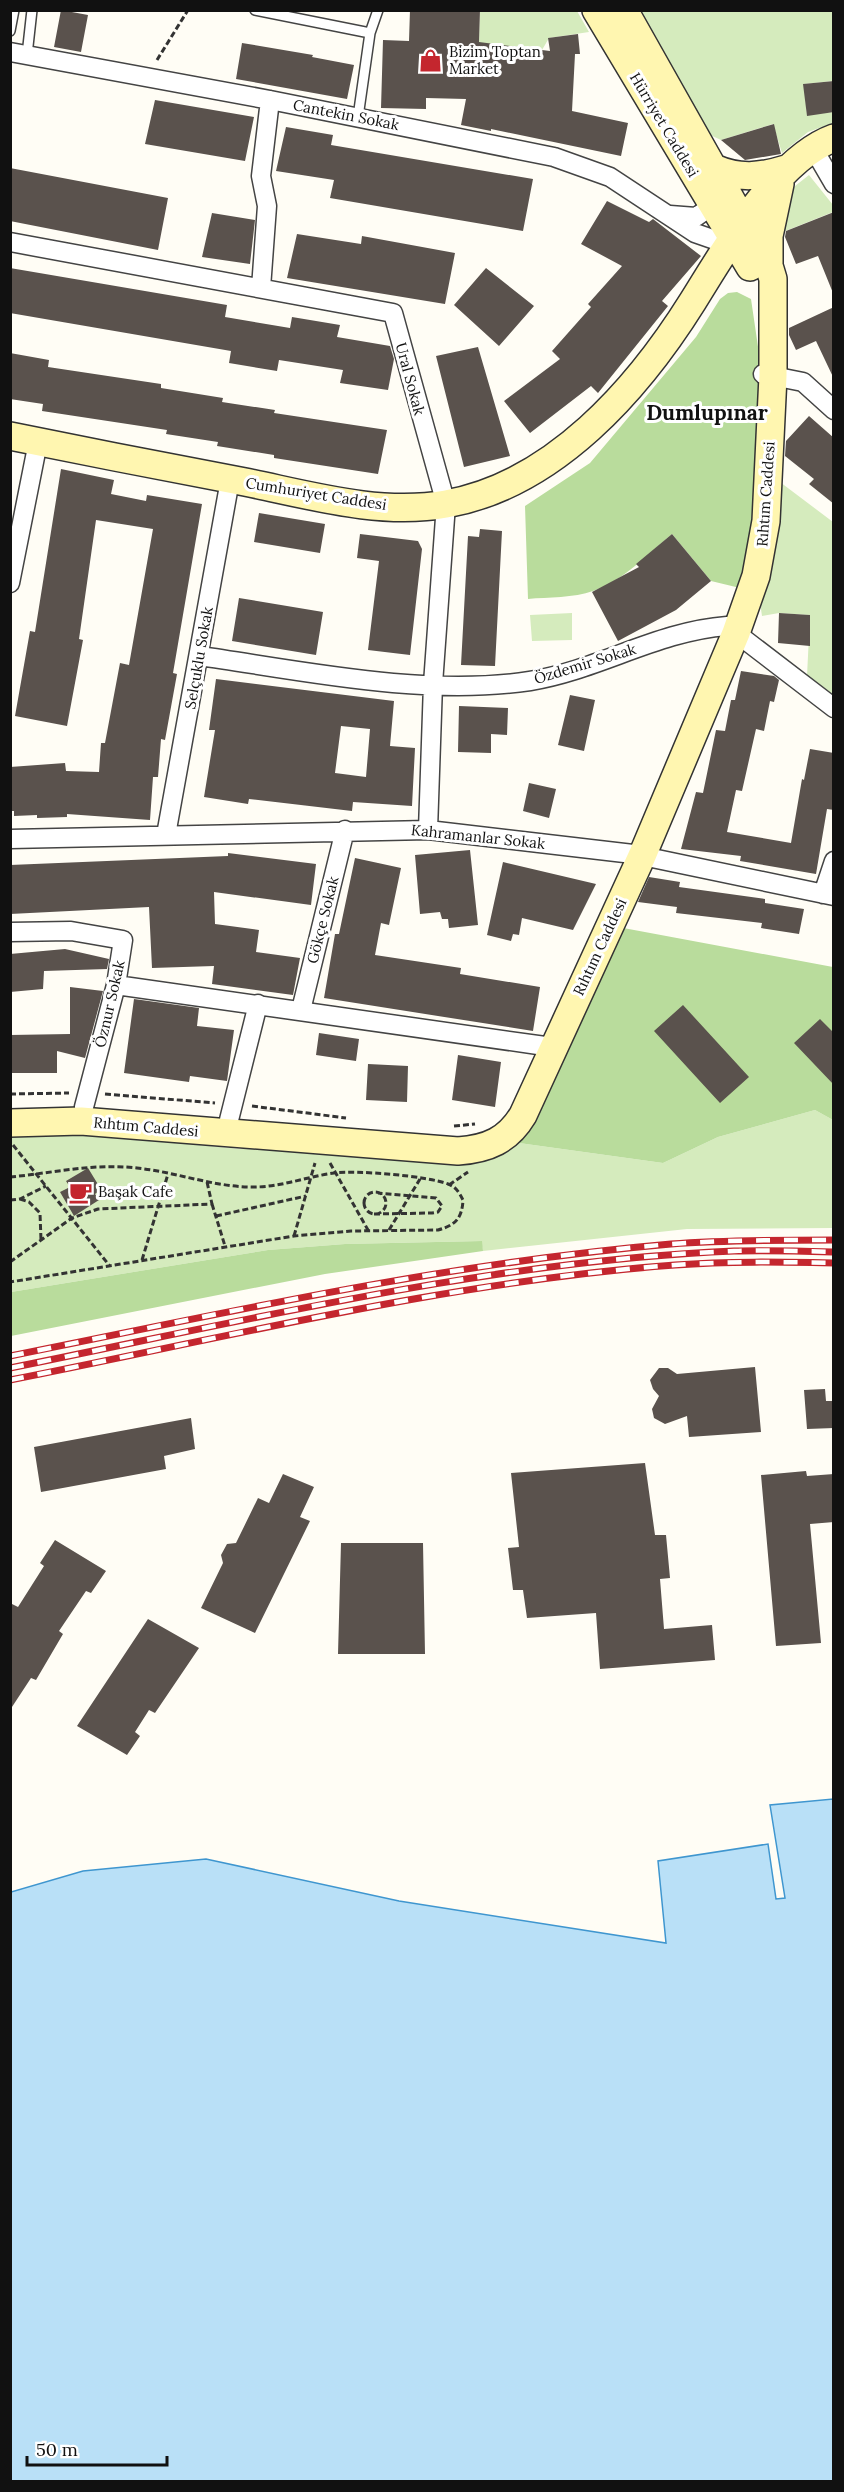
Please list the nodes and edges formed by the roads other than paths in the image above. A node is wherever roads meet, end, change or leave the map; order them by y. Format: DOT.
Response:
graph roads {
  1 [pos="14,10"];
  2 [pos="32,10"];
  3 [pos="255,10"];
  4 [pos="378,10"];
  5 [pos="596,10"];
  6 [pos="624,10"];
  7 [pos="10,31"];
  8 [pos="370,33"];
  9 [pos="19,54"];
  10 [pos="270,99"];
  11 [pos="358,117"];
  12 [pos="823,143"];
  13 [pos="714,168"];
  14 [pos="786,169"];
  15 [pos="834,184"];
  16 [pos="708,200"];
  17 [pos="668,214"];
  18 [pos="730,234"];
  19 [pos="10,242"];
  20 [pos="709,273"];
  21 [pos="763,280"];
  22 [pos="261,288"];
  23 [pos="768,375"];
  24 [pos="834,410"];
  25 [pos="10,436"];
  26 [pos="38,441"];
  27 [pos="230,480"];
  28 [pos="446,504"];
  29 [pos="10,583"];
  30 [pos="732,630"];
  31 [pos="200,656"];
  32 [pos="433,684"];
  33 [pos="834,708"];
  34 [pos="345,830"];
  35 [pos="428,830"];
  36 [pos="166,835"];
  37 [pos="10,839"];
  38 [pos="638,855"];
  39 [pos="834,861"];
  40 [pos="828,895"];
  41 [pos="10,932"];
  42 [pos="116,985"];
  43 [pos="258,1004"];
  44 [pos="301,1010"];
  45 [pos="545,1046"];
  46 [pos="10,1107"];
  47 [pos="84,1107"];
  48 [pos="229,1120"];
  49 [pos="10,1123"];
  1 -- 7 [label="lane"];
  2 -- 9 [label="lane"];
  3 -- 8 [label="lane"];
  4 -- 8 [label="lane"];
  5 -- 16 [label="main road, Hürriyet Caddesi"];
  6 -- 13 [label="main road, Hürriyet Caddesi"];
  8 -- 11 [label="lane"];
  9 -- 10 [label="street, Cantekin Sokak"];
  10 -- 11 [label="street, Cantekin Sokak"];
  10 -- 22 [label="street"];
  11 -- 17 [label="street, Cantekin Sokak"];
  12 -- 14 [label="main road"];
  12 -- 15 [label="street"];
  13 -- 14 [label="main road"];
  13 -- 18 [label="main road, Hürriyet Caddesi"];
  14 -- 18 [label="main road"];
  14 -- 21 [label="main road, Rıhtım Caddesi"];
  16 -- 17 [label="street"];
  16 -- 18 [label="main road, Hürriyet Caddesi"];
  17 -- 18 [label="street, Cantekin Sokak"];
  18 -- 20 [label="main road"];
  18 -- 21 [label="main road"];
  19 -- 22 [label="street, Ural Sokak"];
  20 -- 21 [label="main road"];
  20 -- 28 [label="main road, Cumhuriyet Caddesi"];
  21 -- 23 [label="main road, Rıhtım Caddesi"];
  22 -- 28 [label="street, Ural Sokak"];
  23 -- 24 [label="street"];
  23 -- 30 [label="main road, Rıhtım Caddesi"];
  25 -- 26 [label="main road, Cumhuriyet Caddesi"];
  26 -- 27 [label="main road, Cumhuriyet Caddesi"];
  26 -- 29 [label="street"];
  27 -- 28 [label="main road, Cumhuriyet Caddesi"];
  27 -- 31 [label="street, Selçuklu Sokak"];
  28 -- 32 [label="street, Ural Sokak"];
  30 -- 32 [label="street, Özdemir Sokak"];
  30 -- 33 [label="street"];
  30 -- 38 [label="main road, Rıhtım Caddesi"];
  31 -- 32 [label="street, Özdemir Sokak"];
  31 -- 36 [label="street, Selçuklu Sokak"];
  32 -- 35 [label="street, Ural Sokak"];
  34 -- 35 [label="street, Kahramanlar Sokak"];
  34 -- 36 [label="street, Kahramanlar Sokak"];
  34 -- 44 [label="street, Gökçe Sokak"];
  35 -- 38 [label="street, Kahramanlar Sokak"];
  36 -- 37 [label="street, Kahramanlar Sokak"];
  38 -- 40 [label="street, Kahramanlar Sokak"];
  38 -- 45 [label="main road, Rıhtım Caddesi"];
  38 -- 49 [label="main road, Rıhtım Caddesi"];
  39 -- 40 [label="street"];
  41 -- 42 [label="street, Öznur Sokak"];
  42 -- 43 [label="street"];
  42 -- 47 [label="street, Öznur Sokak"];
  43 -- 44 [label="street"];
  43 -- 48 [label="street"];
  44 -- 45 [label="street"];
  45 -- 48 [label="main road, Rıhtım Caddesi"];
  46 -- 47 [label="main road, Rıhtım Caddesi"];
  47 -- 48 [label="main road, Rıhtım Caddesi"];
}
